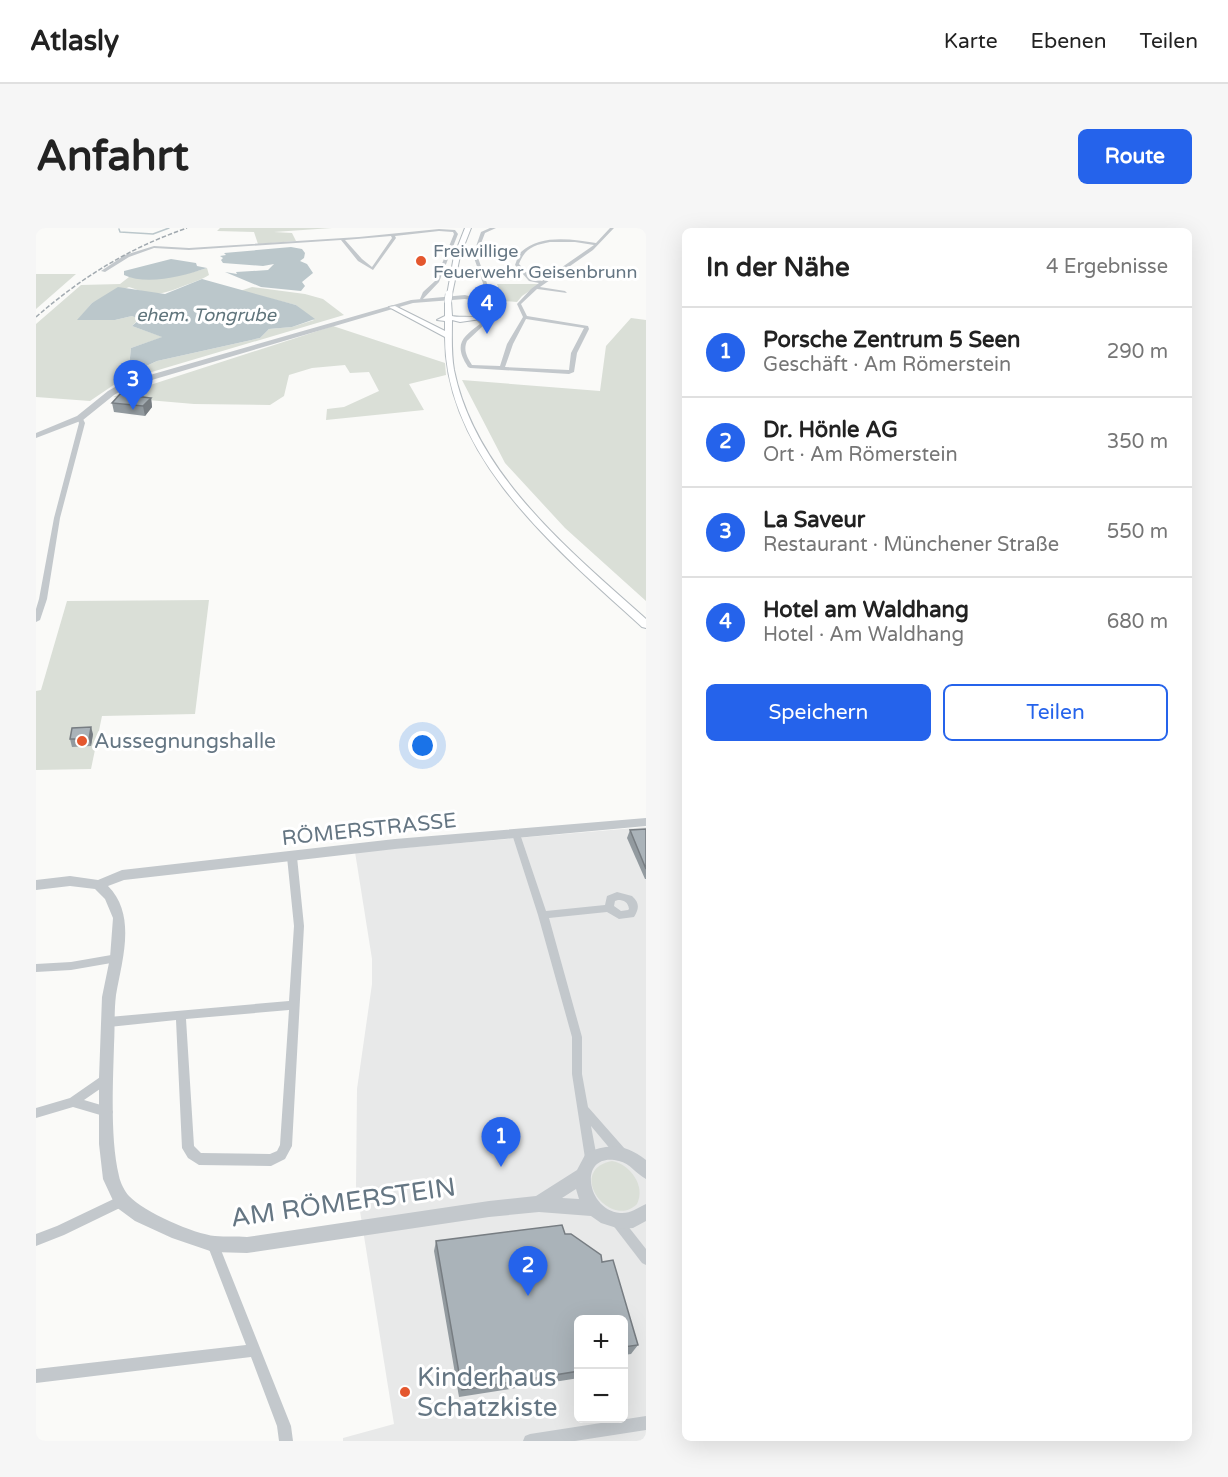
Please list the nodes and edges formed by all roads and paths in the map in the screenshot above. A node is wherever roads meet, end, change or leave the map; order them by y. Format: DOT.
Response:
graph roads {
  1 [pos="468,228"];
  2 [pos="494,228"];
  3 [pos="612,228"];
  4 [pos="392,235"];
  5 [pos="342,240"];
  6 [pos="596,244"];
  7 [pos="477,247"];
  8 [pos="521,254"];
  9 [pos="103,271"];
  10 [pos="543,283"];
  11 [pos="537,288"];
  12 [pos="566,292"];
  13 [pos="477,298"];
  14 [pos="422,299"];
  15 [pos="393,307"];
  16 [pos="449,316"];
  17 [pos="525,317"];
  18 [pos="477,319"];
  19 [pos="419,320"];
  20 [pos="449,337"];
  21 [pos="502,368"];
  22 [pos="80,418"];
  23 [pos="36,436"];
  24 [pos="36,620"];
  25 [pos="646,625"];
  26 [pos="646,822"];
  27 [pos="516,834"];
  28 [pos="292,857"];
  29 [pos="36,885"];
  30 [pos="99,885"];
  31 [pos="646,904"];
  32 [pos="634,906"];
  33 [pos="609,908"];
  34 [pos="543,915"];
  35 [pos="117,958"];
  36 [pos="36,968"];
  37 [pos="295,1005"];
  38 [pos="181,1015"];
  39 [pos="108,1022"];
  40 [pos="106,1078"];
  41 [pos="73,1102"];
  42 [pos="584,1109"];
  43 [pos="107,1112"];
  44 [pos="36,1113"];
  45 [pos="621,1153"];
  46 [pos="591,1158"];
  47 [pos="646,1170"];
  48 [pos="581,1176"];
  49 [pos="122,1201"];
  50 [pos="539,1204"];
  51 [pos="593,1208"];
  52 [pos="645,1217"];
  53 [pos="616,1220"];
  54 [pos="36,1240"];
  55 [pos="213,1244"];
  56 [pos="646,1259"];
  57 [pos="255,1350"];
  58 [pos="36,1376"];
  59 [pos="646,1423"];
  60 [pos="286,1441"];
  61 [pos="531,1441"];
  1 -- 16 [label="main road"];
  2 -- 7 [label="street"];
  3 -- 6 [label="street"];
  4 -- 5 [label="street"];
  4 -- 5 [label="street"];
  4 -- 14 [label="street"];
  5 -- 9 [label="street"];
  6 -- 8 [label="street"];
  6 -- 10 [label="street"];
  7 -- 8 [label="street"];
  7 -- 13 [label="street"];
  8 -- 10 [label="street"];
  10 -- 11 [label="street"];
  11 -- 12 [label="street"];
  11 -- 17 [label="street"];
  13 -- 14 [label="street"];
  13 -- 18 [label="street"];
  14 -- 15 [label="street"];
  15 -- 19 [label="main road"];
  15 -- 22 [label="street"];
  16 -- 18 [label="main road"];
  16 -- 19 [label="main road"];
  16 -- 20 [label="main road"];
  17 -- 21 [label="street"];
  17 -- 21 [label="street"];
  18 -- 20 [label="main road"];
  18 -- 21 [label="street"];
  19 -- 20 [label="main road"];
  20 -- 25 [label="main road"];
  22 -- 23 [label="street"];
  22 -- 24 [label="street"];
  26 -- 27 [label="street, RÖMERSTRASSE"];
  27 -- 28 [label="street, RÖMERSTRASSE"];
  27 -- 34 [label="street"];
  28 -- 30 [label="street, RÖMERSTRASSE"];
  28 -- 37 [label="street"];
  29 -- 30 [label="street"];
  30 -- 35 [label="street"];
  31 -- 32 [label="street"];
  32 -- 33 [label="street"];
  32 -- 33 [label="street"];
  33 -- 34 [label="street"];
  34 -- 42 [label="street"];
  35 -- 36 [label="street"];
  35 -- 39 [label="street"];
  37 -- 38 [label="street"];
  37 -- 38 [label="street"];
  38 -- 39 [label="street"];
  39 -- 40 [label="street"];
  40 -- 41 [label="street"];
  40 -- 43 [label="street"];
  41 -- 43 [label="street"];
  41 -- 44 [label="street"];
  42 -- 45 [label="street"];
  42 -- 46 [label="street"];
  43 -- 49 [label="street"];
  45 -- 46 [label="street"];
  45 -- 47 [label="street"];
  46 -- 48 [label="street, AM RÖMERSTEIN"];
  48 -- 50 [label="street, AM RÖMERSTEIN"];
  48 -- 51 [label="street"];
  49 -- 54 [label="street"];
  49 -- 55 [label="street, AM RÖMERSTEIN"];
  50 -- 51 [label="street, AM RÖMERSTEIN"];
  50 -- 55 [label="street, AM RÖMERSTEIN"];
  51 -- 53 [label="street, AM RÖMERSTEIN"];
  52 -- 53 [label="street"];
  53 -- 56 [label="street"];
  55 -- 57 [label="street"];
  57 -- 58 [label="street"];
  57 -- 60 [label="street"];
  59 -- 61 [label="street"];
}
